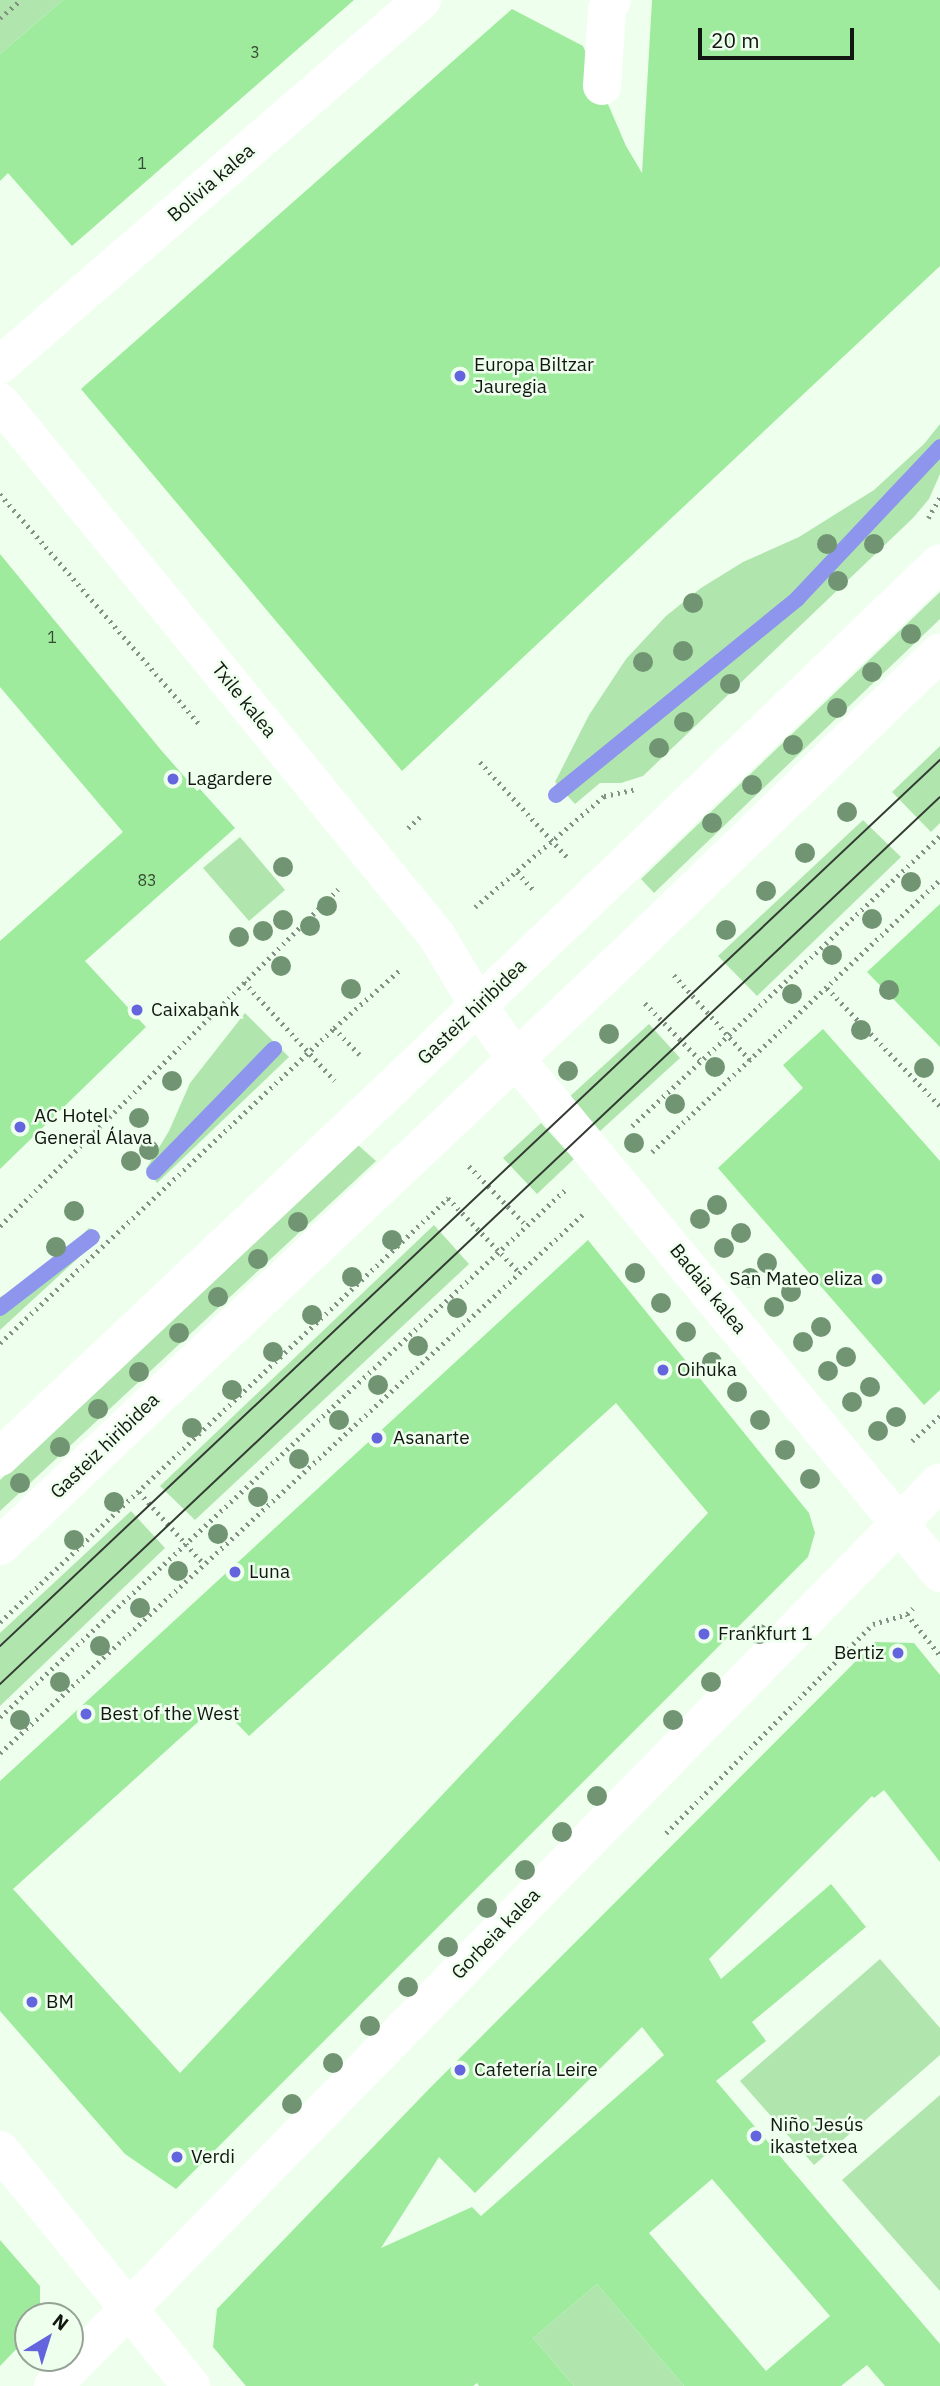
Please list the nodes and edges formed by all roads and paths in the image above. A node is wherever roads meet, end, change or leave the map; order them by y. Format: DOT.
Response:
graph roads {
  1 [pos="21,0"];
  2 [pos="422,0"];
  3 [pos="607,3"];
  4 [pos="0,18"];
  5 [pos="602,86"];
  6 [pos="0,365"];
  7 [pos="0,402"];
  8 [pos="940,563"];
  9 [pos="940,652"];
  10 [pos="940,836"];
  11 [pos="940,880"];
  12 [pos="322,904"];
  13 [pos="827,988"];
  14 [pos="478,1006"];
  15 [pos="515,1058"];
  16 [pos="940,1106"];
  17 [pos="610,1169"];
  18 [pos="448,1198"];
  19 [pos="0,1226"];
  20 [pos="0,1457"];
  21 [pos="940,1482"];
  22 [pos="139,1492"];
  23 [pos="898,1523"];
  24 [pos="186,1544"];
  25 [pos="0,1546"];
  26 [pos="204,1564"];
  27 [pos="940,1573"];
  28 [pos="915,1606"];
  29 [pos="907,1614"];
  30 [pos="0,1622"];
  31 [pos="940,1655"];
  32 [pos="0,1717"];
  33 [pos="0,1753"];
  34 [pos="658,1841"];
  35 [pos="0,2150"];
  36 [pos="127,2309"];
  37 [pos="53,2386"];
  38 [pos="191,2386"];
  1 -- 4 [label="path"];
  2 -- 6 [label="street, Bolivia kalea"];
  3 -- 5 [label="street"];
  7 -- 14 [label="street, Txile kalea"];
  8 -- 14 [label="street, Gasteiz hiribidea"];
  9 -- 15 [label="street, Gasteiz hiribidea"];
  10 -- 17 [label="path"];
  11 -- 13 [label="path"];
  12 -- 19 [label="path"];
  13 -- 16 [label="path"];
  13 -- 17 [label="path"];
  14 -- 15 [label="street, Badaia kalea"];
  14 -- 20 [label="street, Gasteiz hiribidea"];
  15 -- 17 [label="street, Badaia kalea"];
  15 -- 25 [label="street, Gasteiz hiribidea"];
  17 -- 23 [label="street, Badaia kalea"];
  17 -- 24 [label="path"];
  17 -- 26 [label="path"];
  18 -- 22 [label="path"];
  21 -- 23 [label="street, Gorbeia kalea"];
  22 -- 24 [label="path"];
  22 -- 30 [label="path"];
  23 -- 27 [label="street, Badaia kalea"];
  23 -- 36 [label="street, Gorbeia kalea"];
  24 -- 26 [label="path"];
  24 -- 32 [label="path"];
  26 -- 33 [label="path"];
  28 -- 29 [label="path"];
  29 -- 31 [label="path"];
  29 -- 34 [label="path"];
  35 -- 36 [label="street"];
  36 -- 37 [label="street, Gorbeia kalea"];
  36 -- 38 [label="street"];
}
